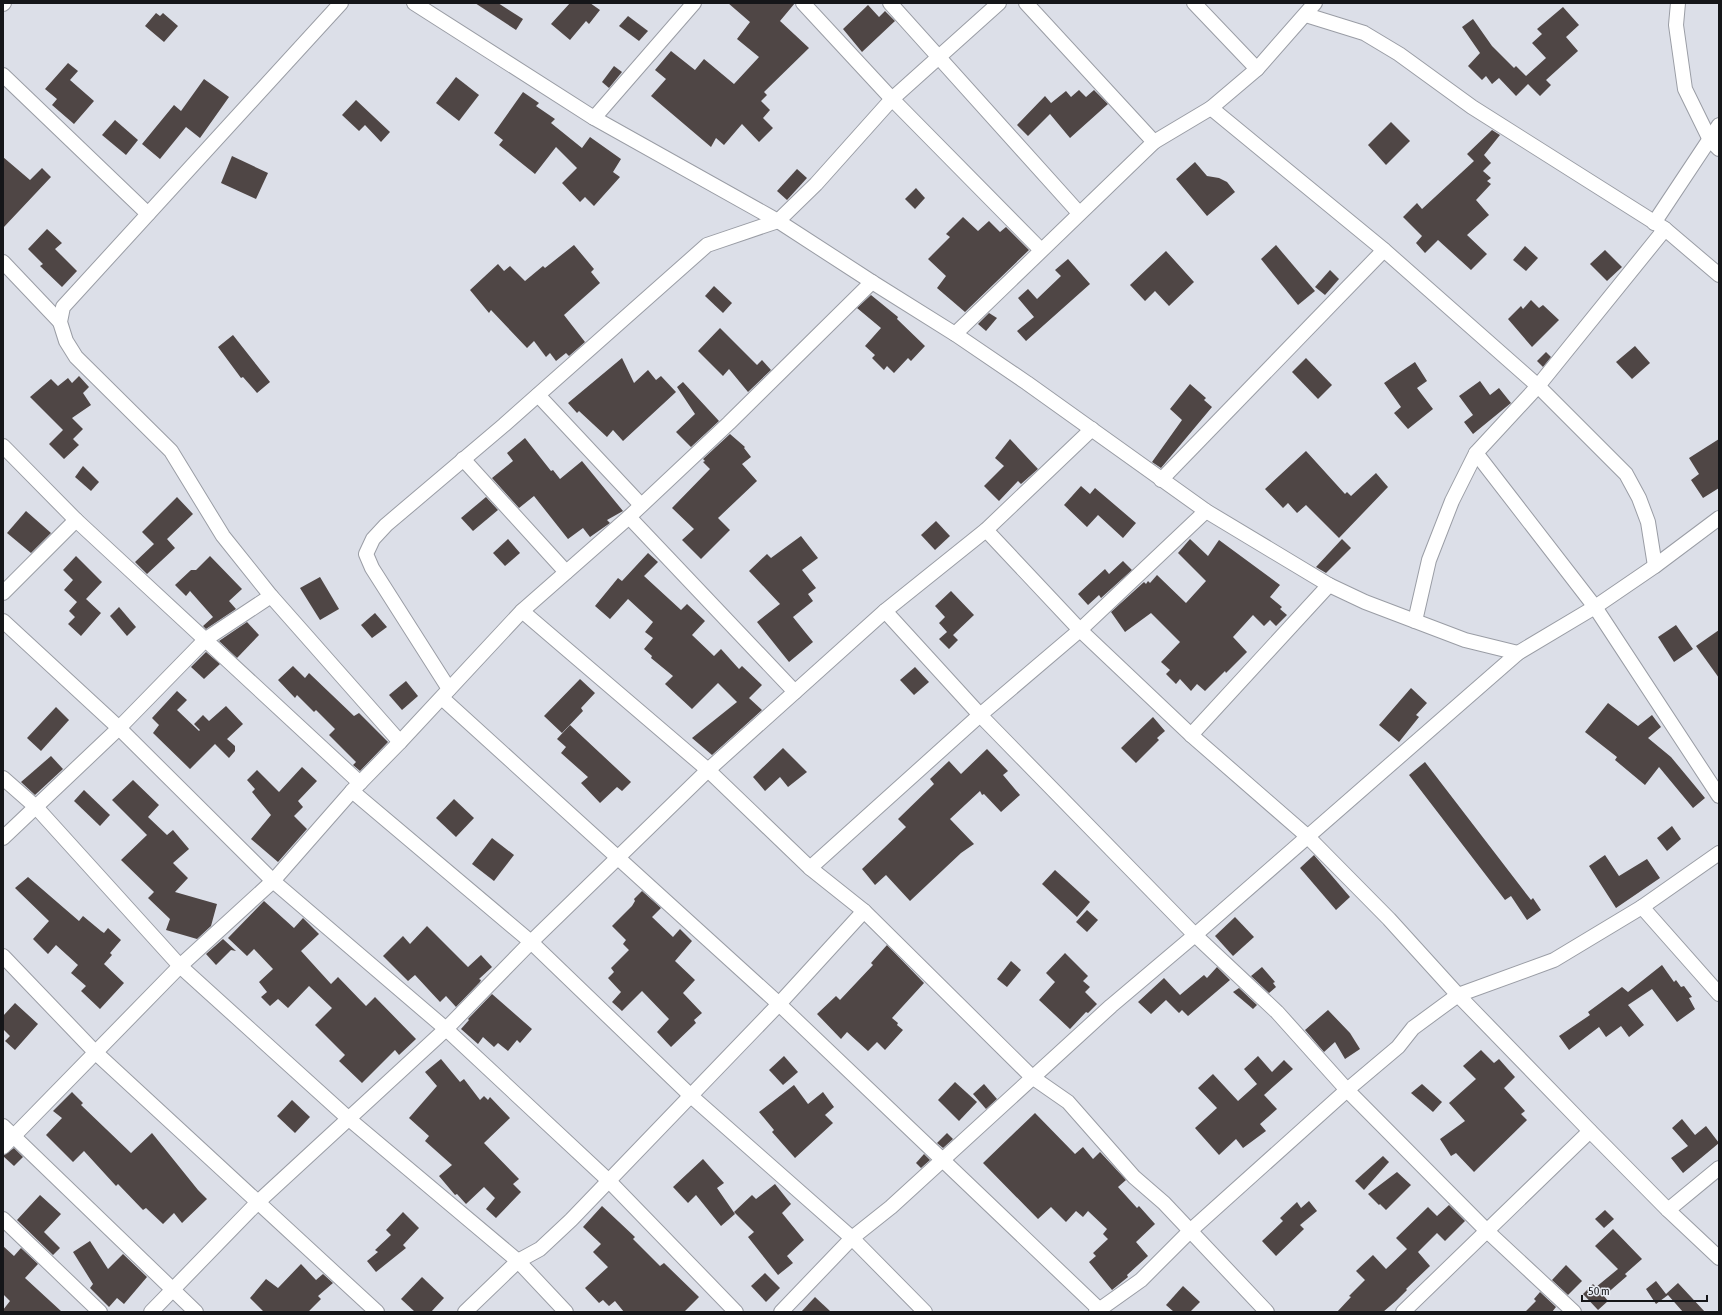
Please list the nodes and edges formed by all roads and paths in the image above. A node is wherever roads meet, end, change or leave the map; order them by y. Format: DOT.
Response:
graph roads {
  1 [pos="341,3"];
  2 [pos="414,3"];
  3 [pos="694,3"];
  4 [pos="803,3"];
  5 [pos="890,3"];
  6 [pos="999,3"];
  7 [pos="1026,3"];
  8 [pos="1194,3"];
  9 [pos="1315,3"];
  10 [pos="1678,3"];
  11 [pos="1306,15"];
  12 [pos="939,57"];
  13 [pos="1257,69"];
  14 [pos="3,75"];
  15 [pos="892,99"];
  16 [pos="1211,108"];
  17 [pos="594,118"];
  18 [pos="1719,125"];
  19 [pos="1154,142"];
  20 [pos="1714,145"];
  21 [pos="1079,213"];
  22 [pos="148,214"];
  23 [pos="778,221"];
  24 [pos="1659,226"];
  25 [pos="1040,250"];
  26 [pos="1384,250"];
  27 [pos="3,262"];
  28 [pos="1719,275"];
  29 [pos="872,282"];
  30 [pos="60,322"];
  31 [pos="955,334"];
  32 [pos="1538,386"];
  33 [pos="538,395"];
  34 [pos="1092,429"];
  35 [pos="3,446"];
  36 [pos="1476,453"];
  37 [pos="463,459"];
  38 [pos="1161,480"];
  39 [pos="641,505"];
  40 [pos="1206,511"];
  41 [pos="629,516"];
  42 [pos="1719,518"];
  43 [pos="76,520"];
  44 [pos="986,530"];
  45 [pos="1655,566"];
  46 [pos="566,572"];
  47 [pos="1330,585"];
  48 [pos="3,593"];
  49 [pos="271,596"];
  50 [pos="1595,606"];
  51 [pos="522,610"];
  52 [pos="885,611"];
  53 [pos="3,621"];
  54 [pos="1415,621"];
  55 [pos="1080,630"];
  56 [pos="206,639"];
  57 [pos="1518,653"];
  58 [pos="795,692"];
  59 [pos="445,694"];
  60 [pos="980,715"];
  61 [pos="119,728"];
  62 [pos="1191,735"];
  63 [pos="400,742"];
  64 [pos="708,770"];
  65 [pos="3,778"];
  66 [pos="356,787"];
  67 [pos="1719,796"];
  68 [pos="36,807"];
  69 [pos="1307,836"];
  70 [pos="3,838"];
  71 [pos="1719,853"];
  72 [pos="618,857"];
  73 [pos="810,868"];
  74 [pos="273,881"];
  75 [pos="1642,907"];
  76 [pos="864,911"];
  77 [pos="1195,935"];
  78 [pos="531,942"];
  79 [pos="3,956"];
  80 [pos="180,966"];
  81 [pos="1719,994"];
  82 [pos="1458,995"];
  83 [pos="779,1004"];
  84 [pos="446,1030"];
  85 [pos="95,1052"];
  86 [pos="1032,1077"];
  87 [pos="1348,1090"];
  88 [pos="691,1096"];
  89 [pos="349,1119"];
  90 [pos="8,1131"];
  91 [pos="1590,1131"];
  92 [pos="3,1147"];
  93 [pos="943,1159"];
  94 [pos="1719,1168"];
  95 [pos="609,1181"];
  96 [pos="258,1202"];
  97 [pos="1668,1210"];
  98 [pos="3,1219"];
  99 [pos="1190,1231"];
  100 [pos="1487,1231"];
  101 [pos="852,1238"];
  102 [pos="1719,1258"];
  103 [pos="518,1261"];
  104 [pos="173,1290"];
  105 [pos="1099,1311"];
  106 [pos="100,1312"];
  107 [pos="151,1312"];
  108 [pos="196,1312"];
  109 [pos="377,1312"];
  110 [pos="465,1312"];
  111 [pos="566,1312"];
  112 [pos="736,1312"];
  113 [pos="781,1312"];
  114 [pos="924,1312"];
  115 [pos="1267,1312"];
  116 [pos="1403,1312"];
  117 [pos="1574,1312"];
  1 -- 22 [label="street"];
  2 -- 17 [label="street"];
  3 -- 17 [label="street"];
  4 -- 15 [label="street"];
  5 -- 12 [label="street"];
  6 -- 12 [label="street"];
  7 -- 19 [label="street"];
  8 -- 13 [label="street"];
  9 -- 11 [label="street"];
  10 -- 20 [label="street"];
  11 -- 13 [label="street"];
  11 -- 24 [label="street"];
  12 -- 15 [label="street"];
  12 -- 21 [label="street"];
  13 -- 16 [label="street"];
  14 -- 22 [label="street"];
  15 -- 23 [label="street"];
  15 -- 25 [label="street"];
  16 -- 19 [label="street"];
  16 -- 26 [label="street"];
  17 -- 23 [label="street"];
  18 -- 20 [label="street"];
  19 -- 21 [label="street"];
  20 -- 24 [label="street"];
  21 -- 25 [label="street"];
  22 -- 30 [label="street"];
  23 -- 29 [label="street"];
  23 -- 33 [label="street"];
  24 -- 28 [label="street"];
  24 -- 32 [label="street"];
  25 -- 31 [label="street"];
  26 -- 32 [label="street"];
  26 -- 38 [label="street"];
  27 -- 30 [label="street"];
  29 -- 31 [label="street"];
  29 -- 39 [label="street"];
  30 -- 49 [label="street"];
  31 -- 34 [label="street"];
  32 -- 36 [label="street"];
  32 -- 45 [label="street"];
  33 -- 37 [label="street"];
  33 -- 39 [label="street"];
  34 -- 38 [label="street"];
  34 -- 44 [label="street"];
  35 -- 43 [label="street"];
  36 -- 50 [label="street"];
  36 -- 54 [label="street"];
  37 -- 46 [label="street"];
  37 -- 59 [label="street"];
  38 -- 40 [label="street"];
  39 -- 41 [label="street"];
  40 -- 47 [label="street"];
  40 -- 55 [label="street"];
  41 -- 46 [label="street"];
  41 -- 58 [label="street"];
  42 -- 45 [label="street"];
  43 -- 48 [label="street"];
  43 -- 56 [label="street"];
  44 -- 52 [label="street"];
  44 -- 55 [label="street"];
  45 -- 50 [label="street"];
  46 -- 51 [label="street"];
  47 -- 54 [label="street"];
  47 -- 62 [label="street"];
  49 -- 56 [label="street"];
  49 -- 63 [label="street"];
  50 -- 57 [label="street"];
  50 -- 67 [label="street"];
  51 -- 59 [label="street"];
  51 -- 64 [label="street"];
  52 -- 58 [label="street"];
  52 -- 60 [label="street"];
  53 -- 61 [label="street"];
  54 -- 57 [label="street"];
  55 -- 60 [label="street"];
  55 -- 62 [label="street"];
  56 -- 61 [label="street"];
  56 -- 66 [label="street"];
  57 -- 69 [label="street"];
  58 -- 64 [label="street"];
  59 -- 63 [label="street"];
  59 -- 72 [label="street"];
  60 -- 73 [label="street"];
  60 -- 77 [label="street"];
  61 -- 68 [label="street"];
  61 -- 74 [label="street"];
  62 -- 69 [label="street"];
  63 -- 66 [label="street"];
  64 -- 72 [label="street"];
  64 -- 73 [label="street"];
  65 -- 68 [label="street"];
  66 -- 74 [label="street"];
  66 -- 78 [label="street"];
  68 -- 70 [label="street"];
  68 -- 80 [label="street"];
  69 -- 77 [label="street"];
  69 -- 82 [label="street"];
  71 -- 75 [label="street"];
  72 -- 78 [label="street"];
  72 -- 83 [label="street"];
  73 -- 76 [label="street"];
  74 -- 80 [label="street"];
  74 -- 84 [label="street"];
  75 -- 81 [label="street"];
  75 -- 82 [label="street"];
  76 -- 83 [label="street"];
  76 -- 86 [label="street"];
  77 -- 86 [label="street"];
  77 -- 87 [label="street"];
  78 -- 84 [label="street"];
  78 -- 88 [label="street"];
  79 -- 85 [label="street"];
  80 -- 85 [label="street"];
  80 -- 89 [label="street"];
  82 -- 87 [label="street"];
  82 -- 91 [label="street"];
  83 -- 88 [label="street"];
  83 -- 93 [label="street"];
  84 -- 89 [label="street"];
  84 -- 95 [label="street"];
  85 -- 90 [label="street"];
  85 -- 96 [label="street"];
  86 -- 93 [label="street"];
  86 -- 99 [label="street"];
  87 -- 99 [label="street"];
  87 -- 100 [label="street"];
  88 -- 95 [label="street"];
  88 -- 101 [label="street"];
  89 -- 96 [label="street"];
  89 -- 103 [label="street"];
  90 -- 92 [label="street"];
  90 -- 104 [label="street"];
  91 -- 97 [label="street"];
  91 -- 100 [label="street"];
  93 -- 101 [label="street"];
  93 -- 105 [label="street"];
  94 -- 97 [label="street"];
  95 -- 103 [label="street"];
  95 -- 112 [label="street"];
  96 -- 104 [label="street"];
  96 -- 109 [label="street"];
  97 -- 102 [label="street"];
  98 -- 106 [label="street"];
  99 -- 105 [label="street"];
  99 -- 115 [label="street"];
  100 -- 116 [label="street"];
  100 -- 117 [label="street"];
  101 -- 113 [label="street"];
  101 -- 114 [label="street"];
  103 -- 110 [label="street"];
  103 -- 111 [label="street"];
  104 -- 107 [label="street"];
  104 -- 108 [label="street"];
}
